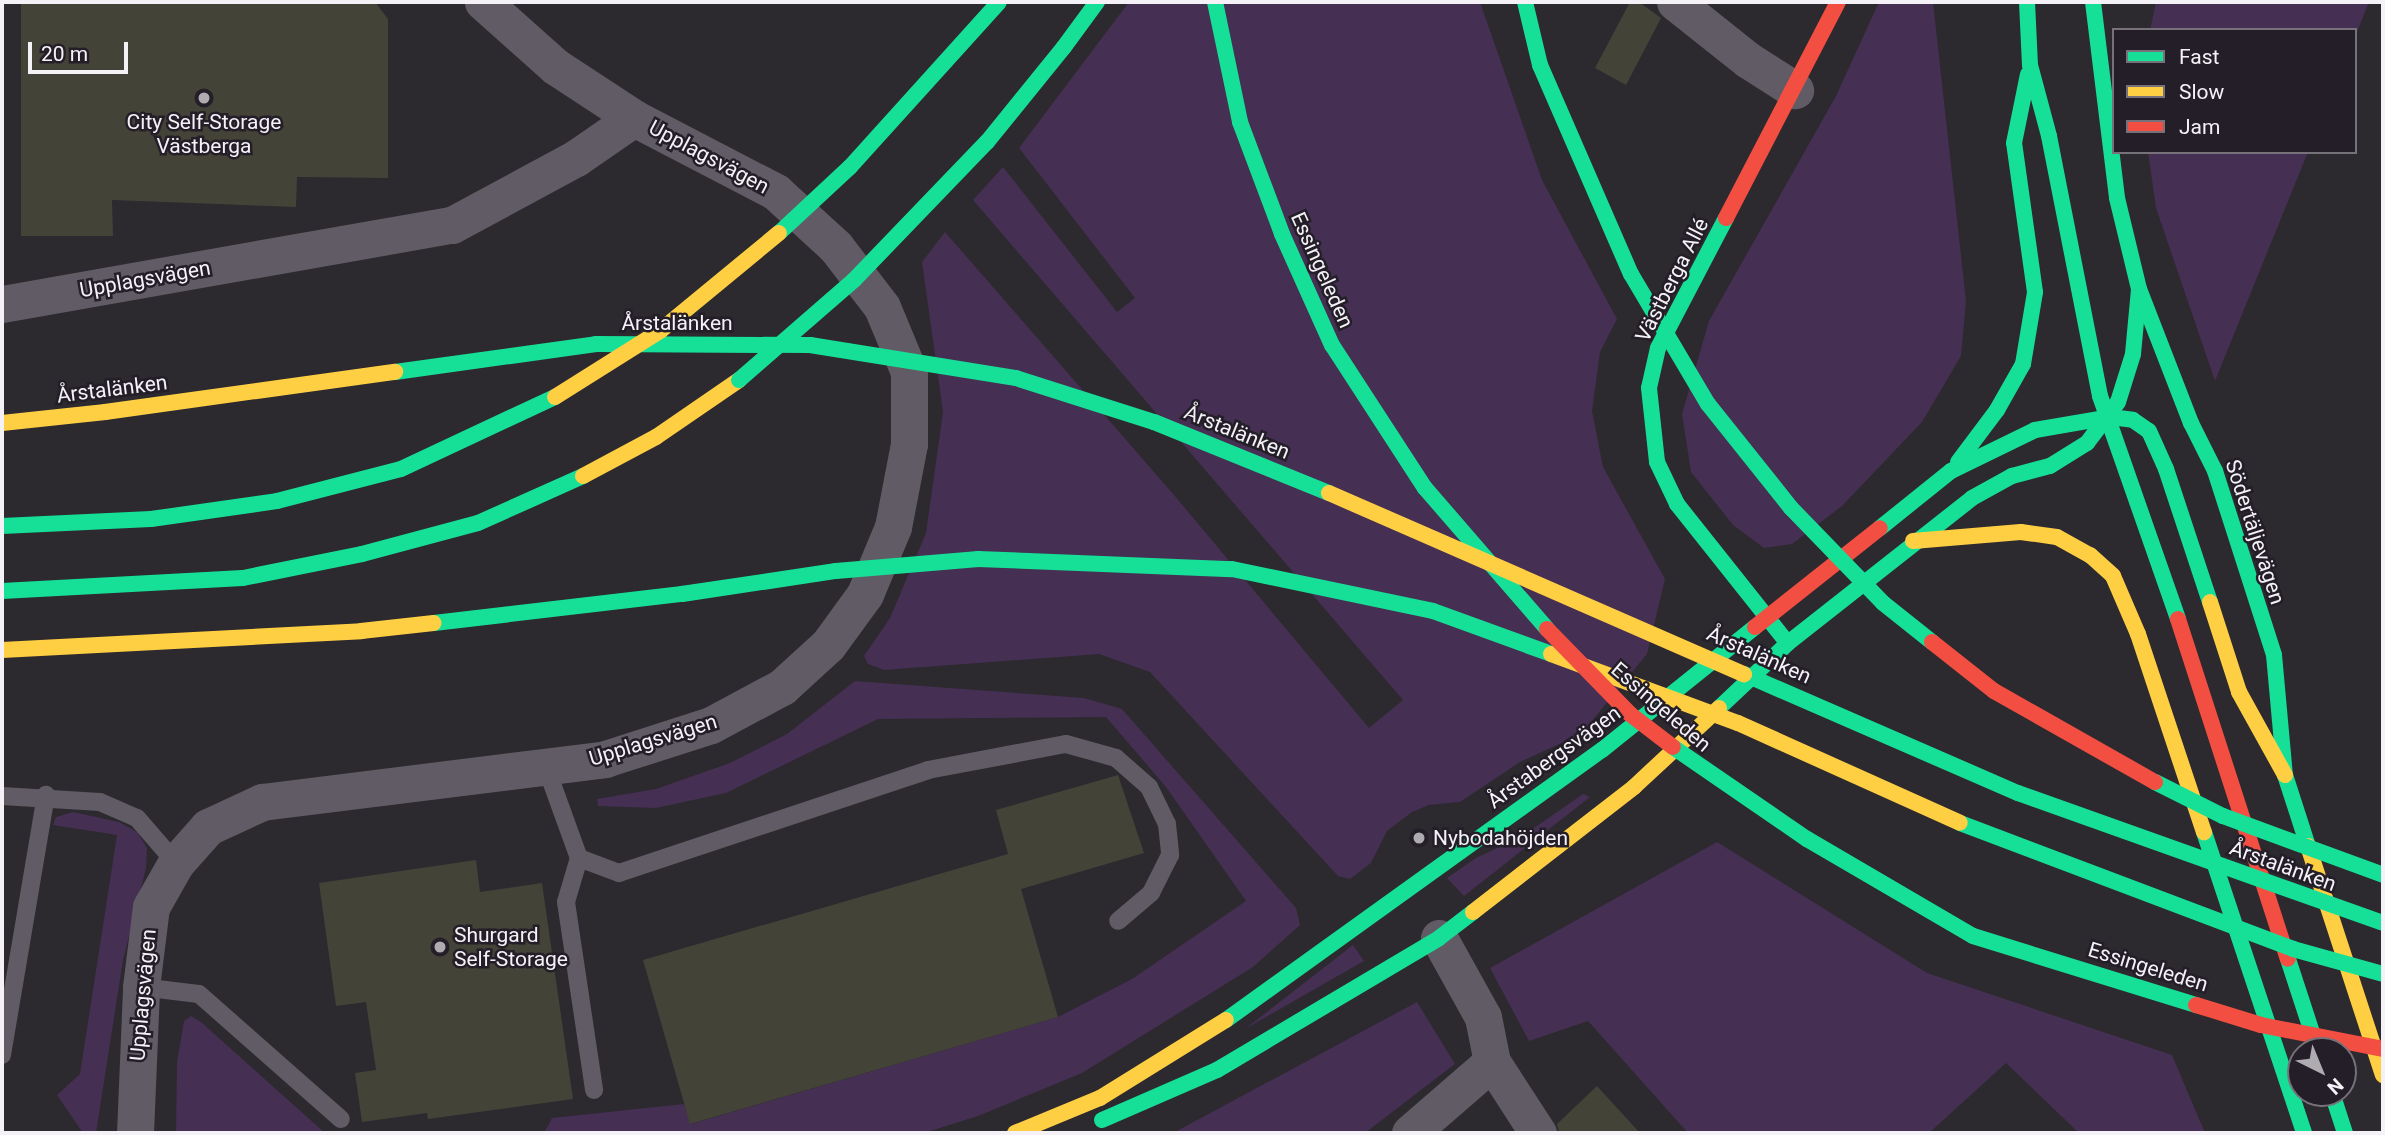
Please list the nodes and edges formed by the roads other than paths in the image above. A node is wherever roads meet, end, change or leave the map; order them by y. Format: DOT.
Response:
graph roads {
  1 [pos="483,2"];
  2 [pos="999,2"];
  3 [pos="1097,2"];
  4 [pos="1215,2"];
  5 [pos="1525,2"];
  6 [pos="1675,2"];
  7 [pos="1838,2"];
  8 [pos="2026,2"];
  9 [pos="2093,2"];
  10 [pos="2106,2"];
  11 [pos="2030,65"];
  12 [pos="1795,90"];
  13 [pos="2104,109"];
  14 [pos="634,118"];
  15 [pos="2139,289"];
  16 [pos="2,304"];
  17 [pos="2110,417"];
  18 [pos="2,423"];
  19 [pos="1951,471"];
  20 [pos="2,526"];
  21 [pos="1913,541"];
  22 [pos="2,592"];
  23 [pos="1767,620"];
  24 [pos="1788,643"];
  25 [pos="2,650"];
  26 [pos="546,767"];
  27 [pos="2285,775"];
  28 [pos="46,795"];
  29 [pos="2,796"];
  30 [pos="579,858"];
  31 [pos="176,863"];
  32 [pos="2383,875"];
  33 [pos="1407,888"];
  34 [pos="1118,921"];
  35 [pos="1428,922"];
  36 [pos="2383,923"];
  37 [pos="2383,974"];
  38 [pos="141,987"];
  39 [pos="2313,1037"];
  40 [pos="2383,1049"];
  41 [pos="2,1055"];
  42 [pos="1492,1062"];
  43 [pos="2383,1075"];
  44 [pos="594,1090"];
  45 [pos="2336,1107"];
  46 [pos="341,1119"];
  47 [pos="1082,1129"];
  48 [pos="135,1133"];
  49 [pos="1015,1133"];
  50 [pos="1410,1133"];
  51 [pos="1538,1133"];
  52 [pos="2304,1133"];
  53 [pos="2344,1133"];
  1 -- 14 [label="street, Upplagsvägen"];
  2 -- 20 [label="main road, bridge"];
  3 -- 22 [label="main road, bridge"];
  4 -- 40 [label="main road, Essingeleden, bridge"];
  5 -- 32 [label="main road, bridge"];
  6 -- 12 [label="street"];
  7 -- 12 [label="main road, Västberga Allé"];
  8 -- 11 [label="main road"];
  9 -- 13 [label="main road, Södertäljevägen"];
  10 -- 13 [label="main road"];
  11 -- 17 [label="main road"];
  11 -- 19 [label="main road"];
  12 -- 23 [label="main road, Västberga Allé"];
  13 -- 15 [label="main road, Södertäljevägen"];
  14 -- 16 [label="street, Upplagsvägen"];
  14 -- 26 [label="street, Upplagsvägen"];
  15 -- 17 [label="main road"];
  15 -- 27 [label="main road, Södertäljevägen"];
  17 -- 19 [label="main road, Årstabergsvägen"];
  17 -- 21 [label="main road"];
  17 -- 27 [label="main road"];
  17 -- 39 [label="main road"];
  18 -- 36 [label="main road, Årstalänken, bridge"];
  19 -- 23 [label="main road, Årstabergsvägen"];
  21 -- 24 [label="main road"];
  21 -- 52 [label="main road"];
  23 -- 24 [label="main road, Västberga Allé"];
  23 -- 33 [label="main road, Årstabergsvägen"];
  24 -- 35 [label="main road"];
  25 -- 37 [label="main road, bridge"];
  26 -- 30 [label="lane"];
  26 -- 31 [label="street, Upplagsvägen"];
  27 -- 43 [label="main road, Södertäljevägen"];
  28 -- 29 [label="lane"];
  28 -- 31 [label="lane"];
  28 -- 41 [label="lane"];
  30 -- 34 [label="lane"];
  30 -- 44 [label="lane"];
  31 -- 38 [label="street, Upplagsvägen"];
  33 -- 35 [label="main road"];
  33 -- 49 [label="main road, Årstabergsvägen"];
  35 -- 42 [label="street"];
  35 -- 47 [label="main road"];
  38 -- 46 [label="lane"];
  38 -- 48 [label="street, Upplagsvägen"];
  42 -- 50 [label="street"];
  42 -- 51 [label="street"];
  45 -- 53 [label="main road"];
}
